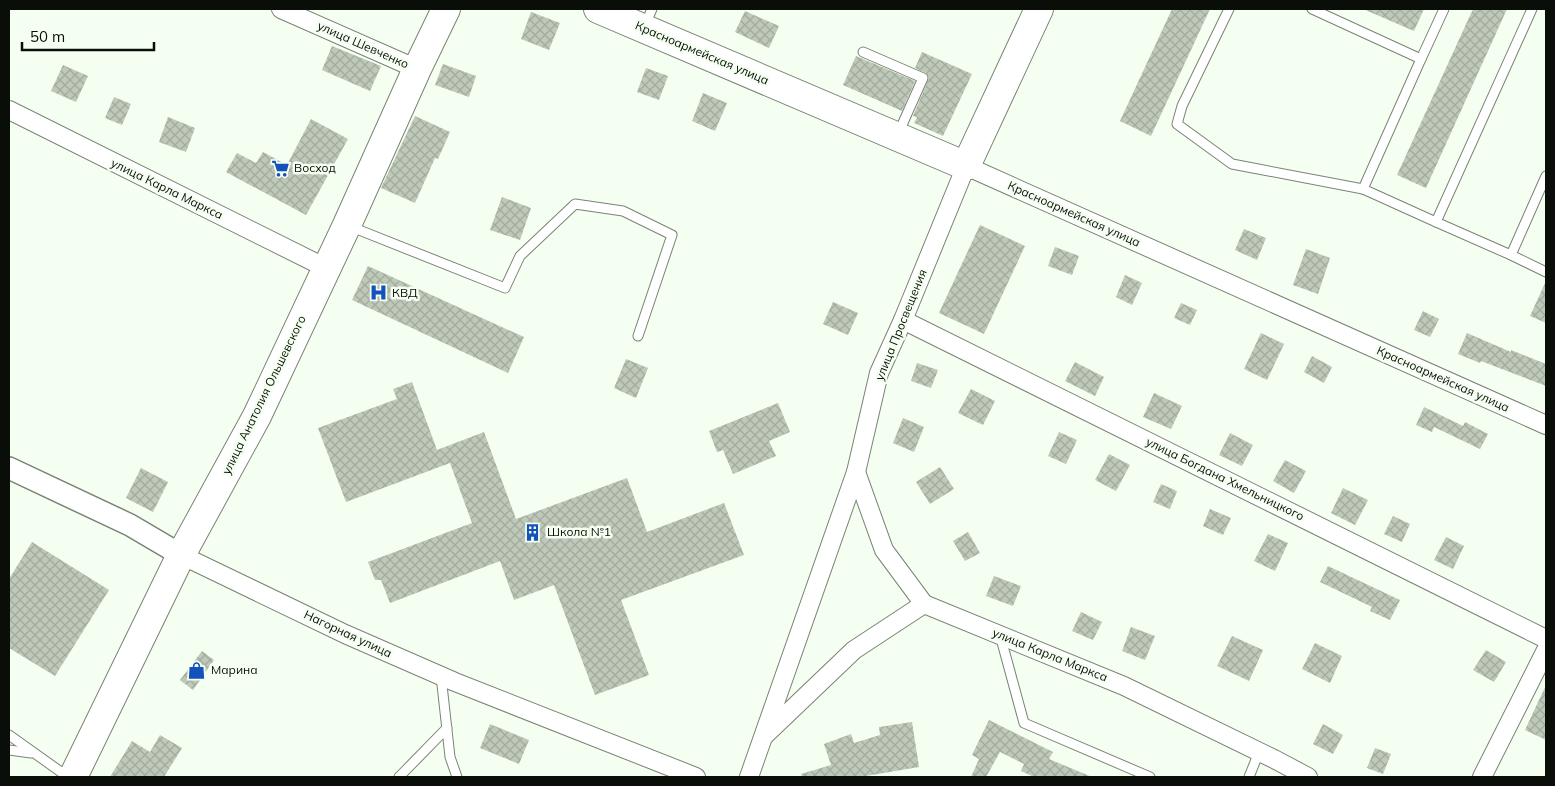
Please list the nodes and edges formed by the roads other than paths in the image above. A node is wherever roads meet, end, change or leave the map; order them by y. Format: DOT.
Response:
graph roads {
  1 [pos="281,9"];
  2 [pos="446,9"];
  3 [pos="598,9"];
  4 [pos="1039,9"];
  5 [pos="1229,9"];
  6 [pos="1312,9"];
  7 [pos="1444,9"];
  8 [pos="1532,9"];
  9 [pos="648,18"];
  10 [pos="863,52"];
  11 [pos="1421,59"];
  12 [pos="417,69"];
  13 [pos="9,110"];
  14 [pos="897,136"];
  15 [pos="966,166"];
  16 [pos="1546,176"];
  17 [pos="1362,189"];
  18 [pos="1436,222"];
  19 [pos="347,225"];
  20 [pos="1511,255"];
  21 [pos="326,268"];
  22 [pos="1546,272"];
  23 [pos="903,320"];
  24 [pos="638,336"];
  25 [pos="1546,425"];
  26 [pos="9,468"];
  27 [pos="856,472"];
  28 [pos="181,556"];
  29 [pos="924,604"];
  30 [pos="1000,635"];
  31 [pos="1546,639"];
  32 [pos="1546,650"];
  33 [pos="441,676"];
  34 [pos="447,728"];
  35 [pos="9,735"];
  36 [pos="763,737"];
  37 [pos="9,750"];
  38 [pos="1259,752"];
  39 [pos="34,753"];
  40 [pos="68,777"];
  41 [pos="72,777"];
  42 [pos="399,777"];
  43 [pos="457,777"];
  44 [pos="696,777"];
  45 [pos="749,777"];
  46 [pos="1150,777"];
  47 [pos="1249,777"];
  48 [pos="1308,777"];
  49 [pos="1482,777"];
  1 -- 12 [label="street, улица Шевченко"];
  2 -- 12 [label="highway, улица Анатолия Ольшевского"];
  3 -- 9 [label="highway, Красноармейская улица"];
  4 -- 15 [label="highway, улица Просвещения"];
  5 -- 17 [label="lane"];
  6 -- 11 [label="lane"];
  7 -- 11 [label="lane"];
  8 -- 18 [label="lane"];
  9 -- 14 [label="highway, Красноармейская улица"];
  10 -- 14 [label="lane"];
  11 -- 17 [label="lane"];
  12 -- 19 [label="highway, улица Анатолия Ольшевского"];
  13 -- 21 [label="street, улица Карла Маркса"];
  14 -- 15 [label="highway, Красноармейская улица"];
  15 -- 23 [label="street, улица Просвещения"];
  15 -- 25 [label="street, Красноармейская улица"];
  16 -- 20 [label="lane"];
  17 -- 18 [label="lane"];
  18 -- 20 [label="lane"];
  19 -- 21 [label="highway, улица Анатолия Ольшевского"];
  19 -- 24 [label="lane"];
  20 -- 22 [label="lane"];
  21 -- 28 [label="highway, улица Анатолия Ольшевского"];
  23 -- 27 [label="street, улица Просвещения"];
  23 -- 31 [label="street, улица Богдана Хмельницкого"];
  26 -- 28 [label="street, Нагорная улица"];
  27 -- 29 [label="street"];
  27 -- 36 [label="street, улица Просвещения"];
  28 -- 33 [label="street, Нагорная улица"];
  28 -- 41 [label="highway, улица Анатолия Ольшевского"];
  29 -- 30 [label="street, улица Карла Маркса"];
  29 -- 36 [label="street, улица Просвещения"];
  30 -- 38 [label="street, улица Карла Маркса"];
  30 -- 46 [label="lane"];
  32 -- 49 [label="street"];
  33 -- 34 [label="lane"];
  33 -- 44 [label="street, Нагорная улица"];
  34 -- 42 [label="lane"];
  34 -- 43 [label="lane"];
  35 -- 39 [label="lane"];
  36 -- 45 [label="street, улица Просвещения"];
  37 -- 39 [label="lane"];
  38 -- 47 [label="lane"];
  38 -- 48 [label="street, улица Карла Маркса"];
  39 -- 40 [label="lane"];
}
